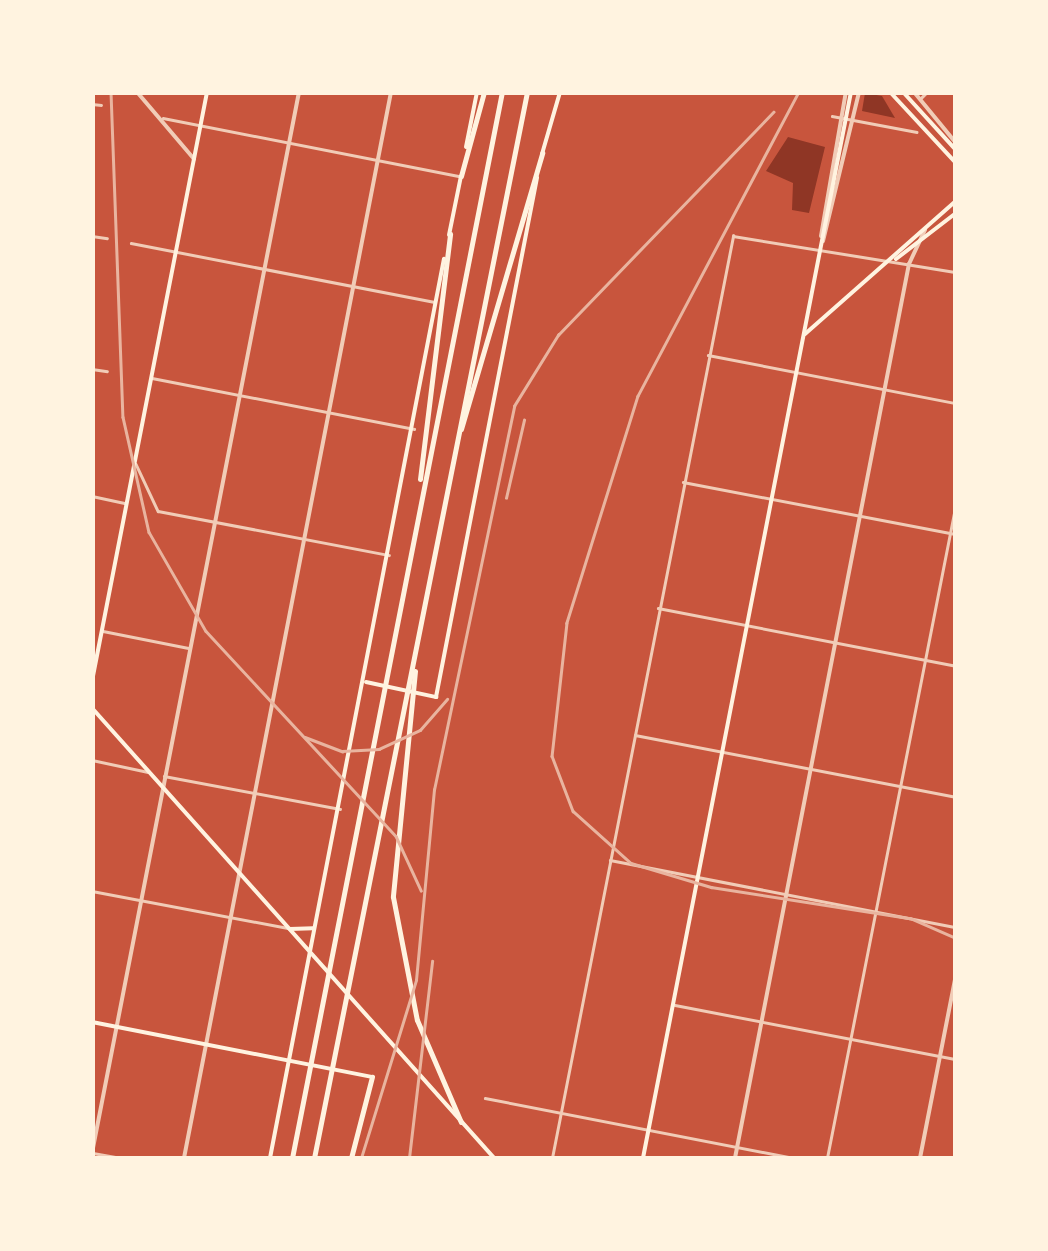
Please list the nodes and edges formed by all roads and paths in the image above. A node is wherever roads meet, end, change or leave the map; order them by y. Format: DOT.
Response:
graph roads {
  1 [pos="137,92"];
  2 [pos="207,92"];
  3 [pos="299,92"];
  4 [pos="391,92"];
  5 [pos="481,92"];
  6 [pos="502,92"];
  7 [pos="527,92"];
  8 [pos="560,92"];
  9 [pos="848,92"];
  10 [pos="859,92"];
  11 [pos="903,92"];
  12 [pos="914,92"];
  13 [pos="927,92"];
  14 [pos="892,94"];
  15 [pos="920,99"];
  16 [pos="92,104"];
  17 [pos="102,105"];
  18 [pos="155,116"];
  19 [pos="832,116"];
  20 [pos="841,118"];
  21 [pos="852,120"];
  22 [pos="201,126"];
  23 [pos="917,132"];
  24 [pos="289,142"];
  25 [pos="956,143"];
  26 [pos="956,150"];
  27 [pos="542,153"];
  28 [pos="194,158"];
  29 [pos="378,160"];
  30 [pos="956,164"];
  31 [pos="460,176"];
  32 [pos="956,201"];
  33 [pos="956,214"];
  34 [pos="928,226"];
  35 [pos="450,234"];
  36 [pos="92,236"];
  37 [pos="106,238"];
  38 [pos="131,243"];
  39 [pos="822,246"];
  40 [pos="916,246"];
  41 [pos="176,252"];
  42 [pos="891,260"];
  43 [pos="909,264"];
  44 [pos="265,269"];
  45 [pos="956,272"];
  46 [pos="353,286"];
  47 [pos="436,302"];
  48 [pos="805,334"];
  49 [pos="708,355"];
  50 [pos="92,369"];
  51 [pos="107,371"];
  52 [pos="797,372"];
  53 [pos="152,378"];
  54 [pos="886,390"];
  55 [pos="240,395"];
  56 [pos="956,403"];
  57 [pos="329,412"];
  58 [pos="414,429"];
  59 [pos="454,450"];
  60 [pos="134,461"];
  61 [pos="683,482"];
  62 [pos="420,483"];
  63 [pos="92,496"];
  64 [pos="772,498"];
  65 [pos="126,503"];
  66 [pos="956,503"];
  67 [pos="861,516"];
  68 [pos="214,521"];
  69 [pos="953,534"];
  70 [pos="304,539"];
  71 [pos="389,555"];
  72 [pos="658,608"];
  73 [pos="748,625"];
  74 [pos="102,630"];
  75 [pos="836,642"];
  76 [pos="190,648"];
  77 [pos="415,653"];
  78 [pos="925,660"];
  79 [pos="956,666"];
  80 [pos="92,681"];
  81 [pos="366,682"];
  82 [pos="92,708"];
  83 [pos="634,735"];
  84 [pos="723,751"];
  85 [pos="92,760"];
  86 [pos="812,768"];
  87 [pos="148,772"];
  88 [pos="164,776"];
  89 [pos="900,786"];
  90 [pos="162,788"];
  91 [pos="255,791"];
  92 [pos="956,797"];
  93 [pos="340,808"];
  94 [pos="610,860"];
  95 [pos="239,873"];
  96 [pos="699,875"];
  97 [pos="92,891"];
  98 [pos="787,892"];
  99 [pos="142,900"];
  100 [pos="877,907"];
  101 [pos="230,918"];
  102 [pos="316,924"];
  103 [pos="956,927"];
  104 [pos="289,929"];
  105 [pos="310,952"];
  106 [pos="956,975"];
  107 [pos="673,1005"];
  108 [pos="762,1021"];
  109 [pos="92,1022"];
  110 [pos="117,1027"];
  111 [pos="851,1039"];
  112 [pos="206,1044"];
  113 [pos="940,1056"];
  114 [pos="956,1059"];
  115 [pos="289,1062"];
  116 [pos="372,1076"];
  117 [pos="485,1098"];
  118 [pos="561,1113"];
  119 [pos="461,1122"];
  120 [pos="649,1130"];
  121 [pos="738,1148"];
  122 [pos="92,1153"];
  123 [pos="121,1158"];
  124 [pos="184,1158"];
  125 [pos="270,1158"];
  126 [pos="292,1158"];
  127 [pos="314,1158"];
  128 [pos="350,1158"];
  129 [pos="494,1158"];
  130 [pos="552,1158"];
  131 [pos="644,1158"];
  132 [pos="735,1158"];
  133 [pos="794,1158"];
  134 [pos="827,1158"];
  135 [pos="920,1158"];
  1 -- 18 [label="street"];
  2 -- 22 [label="main road"];
  3 -- 24 [label="street"];
  4 -- 29 [label="street"];
  5 -- 31 [label="highway"];
  6 -- 62 [label="highway"];
  7 -- 59 [label="highway"];
  8 -- 27 [label="main road"];
  9 -- 20 [label="street"];
  9 -- 39 [label="main road"];
  10 -- 21 [label="street"];
  11 -- 26 [label="main road"];
  12 -- 15 [label="street"];
  13 -- 15 [label="street"];
  14 -- 30 [label="main road"];
  15 -- 25 [label="street"];
  16 -- 17 [label="street"];
  18 -- 22 [label="street"];
  18 -- 28 [label="street"];
  19 -- 20 [label="street"];
  20 -- 21 [label="street"];
  20 -- 39 [label="street"];
  21 -- 23 [label="street"];
  21 -- 39 [label="street"];
  22 -- 24 [label="street"];
  22 -- 28 [label="main road"];
  24 -- 29 [label="street"];
  24 -- 44 [label="street"];
  27 -- 59 [label="highway"];
  27 -- 81 [label="main road"];
  28 -- 41 [label="main road"];
  29 -- 31 [label="street"];
  29 -- 46 [label="street"];
  31 -- 35 [label="main road"];
  32 -- 34 [label="main road"];
  33 -- 40 [label="main road"];
  34 -- 40 [label="street"];
  34 -- 42 [label="main road"];
  35 -- 47 [label="main road"];
  35 -- 62 [label="highway"];
  36 -- 37 [label="street"];
  38 -- 41 [label="street"];
  39 -- 42 [label="street"];
  39 -- 48 [label="main road"];
  39 -- 49 [label="street"];
  40 -- 42 [label="main road"];
  40 -- 43 [label="street"];
  41 -- 44 [label="street"];
  41 -- 53 [label="main road"];
  42 -- 43 [label="street"];
  42 -- 48 [label="main road"];
  43 -- 45 [label="street"];
  43 -- 54 [label="street"];
  44 -- 46 [label="street"];
  44 -- 55 [label="street"];
  46 -- 47 [label="street"];
  46 -- 57 [label="street"];
  47 -- 58 [label="main road"];
  48 -- 52 [label="main road"];
  49 -- 52 [label="street"];
  49 -- 61 [label="street"];
  50 -- 51 [label="street"];
  52 -- 54 [label="street"];
  52 -- 64 [label="main road"];
  53 -- 55 [label="street"];
  53 -- 60 [label="main road"];
  54 -- 56 [label="street"];
  54 -- 67 [label="street"];
  55 -- 57 [label="street"];
  55 -- 68 [label="street"];
  57 -- 58 [label="street"];
  57 -- 70 [label="street"];
  58 -- 71 [label="main road"];
  59 -- 77 [label="highway"];
  60 -- 65 [label="main road"];
  60 -- 68 [label="street"];
  61 -- 64 [label="street"];
  61 -- 72 [label="street"];
  62 -- 126 [label="highway"];
  63 -- 65 [label="street"];
  64 -- 67 [label="street"];
  64 -- 73 [label="main road"];
  65 -- 74 [label="main road"];
  66 -- 69 [label="street"];
  67 -- 69 [label="street"];
  67 -- 75 [label="street"];
  68 -- 70 [label="street"];
  68 -- 76 [label="street"];
  69 -- 78 [label="street"];
  70 -- 71 [label="street"];
  70 -- 91 [label="street"];
  71 -- 81 [label="main road"];
  72 -- 73 [label="street"];
  72 -- 83 [label="street"];
  73 -- 75 [label="street"];
  73 -- 84 [label="main road"];
  74 -- 76 [label="street"];
  74 -- 80 [label="main road"];
  75 -- 78 [label="street"];
  75 -- 86 [label="street"];
  76 -- 88 [label="street"];
  77 -- 119 [label="highway"];
  77 -- 127 [label="highway"];
  78 -- 79 [label="street"];
  78 -- 89 [label="street"];
  81 -- 93 [label="main road"];
  82 -- 87 [label="main road"];
  83 -- 84 [label="street"];
  83 -- 94 [label="street"];
  84 -- 86 [label="street"];
  84 -- 96 [label="main road"];
  85 -- 87 [label="street"];
  86 -- 89 [label="street"];
  86 -- 98 [label="street"];
  87 -- 88 [label="street"];
  87 -- 90 [label="main road"];
  88 -- 90 [label="street"];
  88 -- 91 [label="street"];
  89 -- 92 [label="street"];
  89 -- 100 [label="street"];
  90 -- 95 [label="main road"];
  90 -- 99 [label="street"];
  91 -- 93 [label="street"];
  91 -- 95 [label="street"];
  93 -- 102 [label="main road"];
  94 -- 96 [label="street"];
  94 -- 118 [label="street"];
  95 -- 101 [label="street"];
  95 -- 104 [label="main road"];
  96 -- 98 [label="street"];
  96 -- 107 [label="main road"];
  97 -- 99 [label="street"];
  98 -- 100 [label="street"];
  98 -- 108 [label="street"];
  99 -- 101 [label="street"];
  99 -- 110 [label="street"];
  100 -- 103 [label="street"];
  100 -- 111 [label="street"];
  101 -- 104 [label="street"];
  101 -- 112 [label="street"];
  102 -- 104 [label="main road"];
  102 -- 105 [label="main road"];
  104 -- 105 [label="main road"];
  105 -- 115 [label="main road"];
  105 -- 119 [label="main road"];
  106 -- 113 [label="street"];
  107 -- 108 [label="street"];
  107 -- 120 [label="main road"];
  108 -- 111 [label="street"];
  108 -- 121 [label="street"];
  109 -- 110 [label="main road"];
  110 -- 112 [label="main road"];
  110 -- 122 [label="street"];
  111 -- 113 [label="street"];
  111 -- 134 [label="street"];
  112 -- 115 [label="main road"];
  112 -- 124 [label="street"];
  113 -- 114 [label="street"];
  113 -- 135 [label="street"];
  115 -- 116 [label="main road"];
  115 -- 125 [label="main road"];
  116 -- 128 [label="highway"];
  117 -- 118 [label="street"];
  118 -- 120 [label="street"];
  118 -- 130 [label="street"];
  119 -- 129 [label="main road"];
  120 -- 121 [label="street"];
  120 -- 131 [label="main road"];
  121 -- 132 [label="street"];
  121 -- 133 [label="street"];
  122 -- 123 [label="street"];
}
